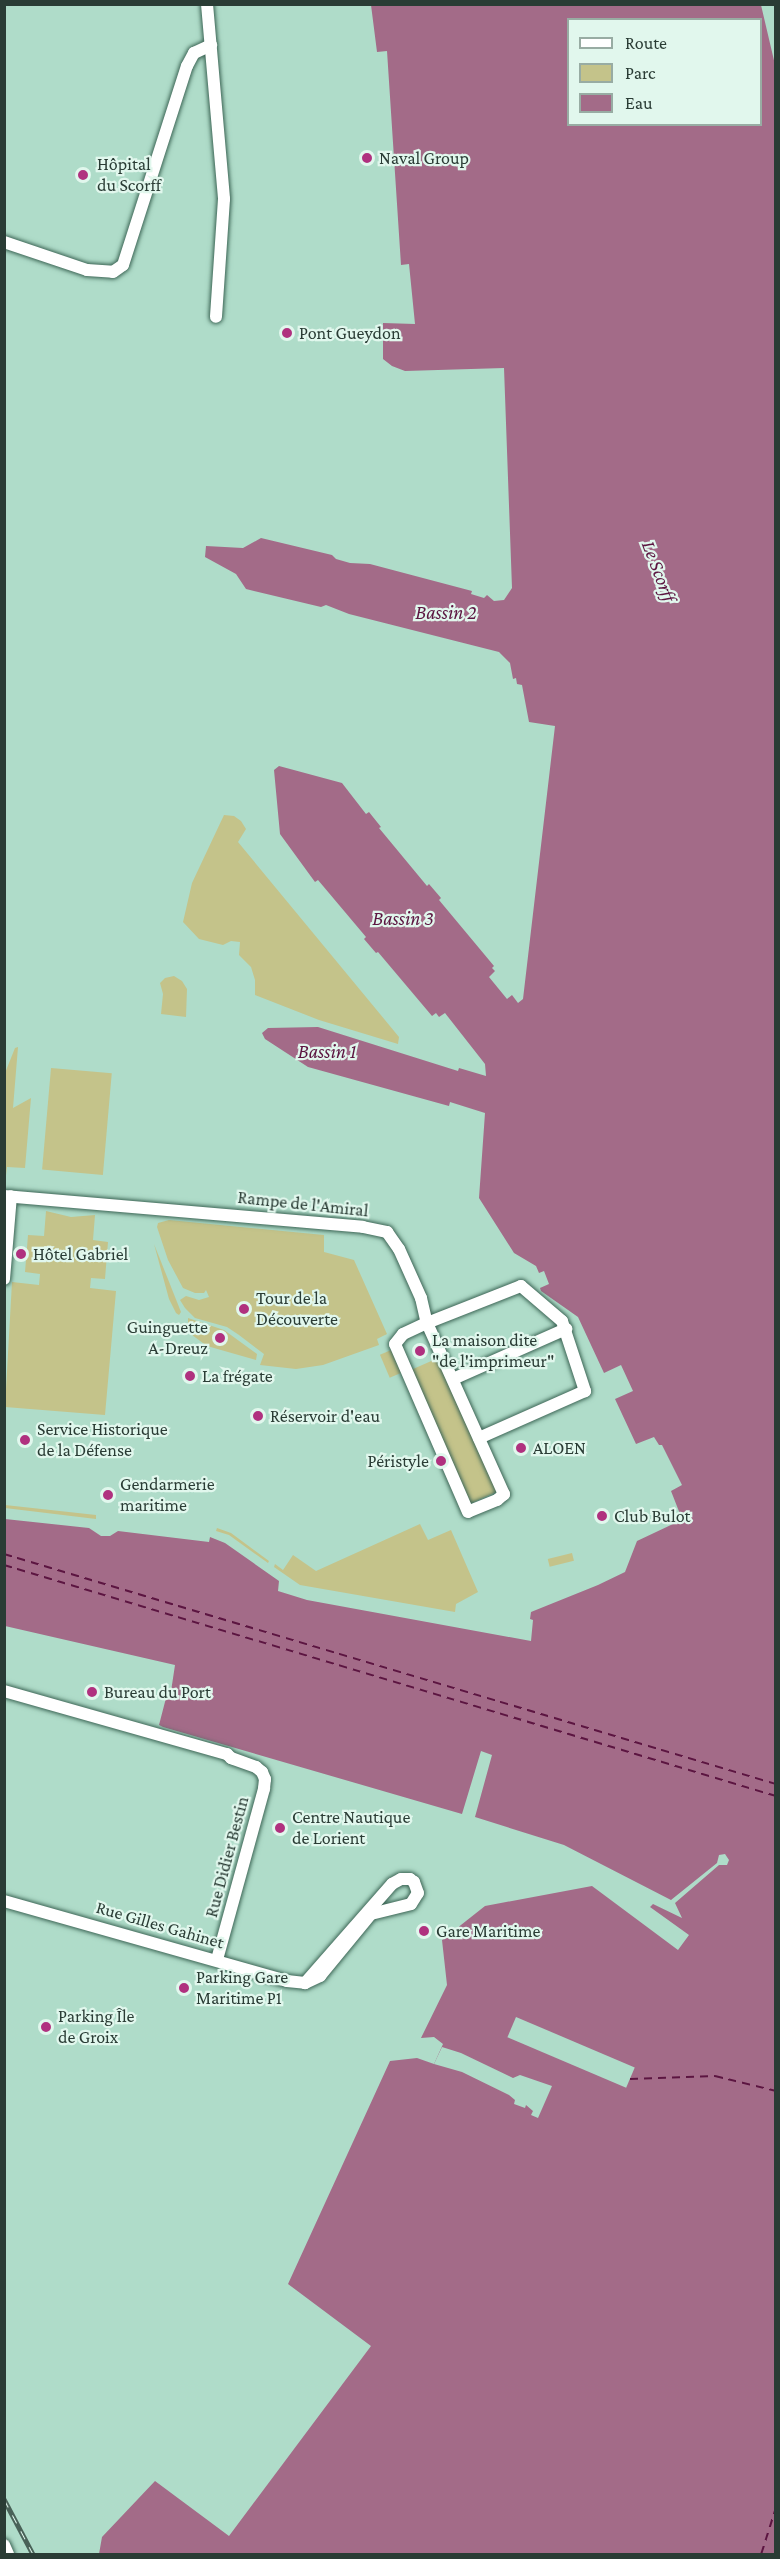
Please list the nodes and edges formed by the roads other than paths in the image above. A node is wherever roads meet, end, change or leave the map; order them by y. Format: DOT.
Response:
graph roads {
  1 [pos="207,4"];
  2 [pos="211,45"];
  3 [pos="4,242"];
  4 [pos="216,318"];
  5 [pos="8,1196"];
  6 [pos="4,1279"];
  7 [pos="428,1323"];
  8 [pos="566,1329"];
  9 [pos="453,1379"];
  10 [pos="479,1438"];
  11 [pos="4,1691"];
  12 [pos="4,1900"];
  13 [pos="217,1960"];
  14 [pos="305,1983"];
  1 -- 2 [label="street"];
  2 -- 3 [label="street"];
  2 -- 4 [label="street"];
  5 -- 6 [label="street"];
  5 -- 7 [label="street, Rampe de l'Amiral"];
  7 -- 8 [label="street"];
  7 -- 9 [label="street, Rampe de l'Amiral"];
  7 -- 10 [label="street, Rampe de l'Amiral"];
  8 -- 9 [label="street"];
  8 -- 10 [label="street"];
  9 -- 10 [label="street, Rampe de l'Amiral"];
  11 -- 13 [label="street, Rue Didier Bestin"];
  12 -- 13 [label="street, Rue Gilles Gahinet"];
  13 -- 14 [label="street, Rue Gilles Gahinet"];
  14 -- 14 [label="street"];
}
